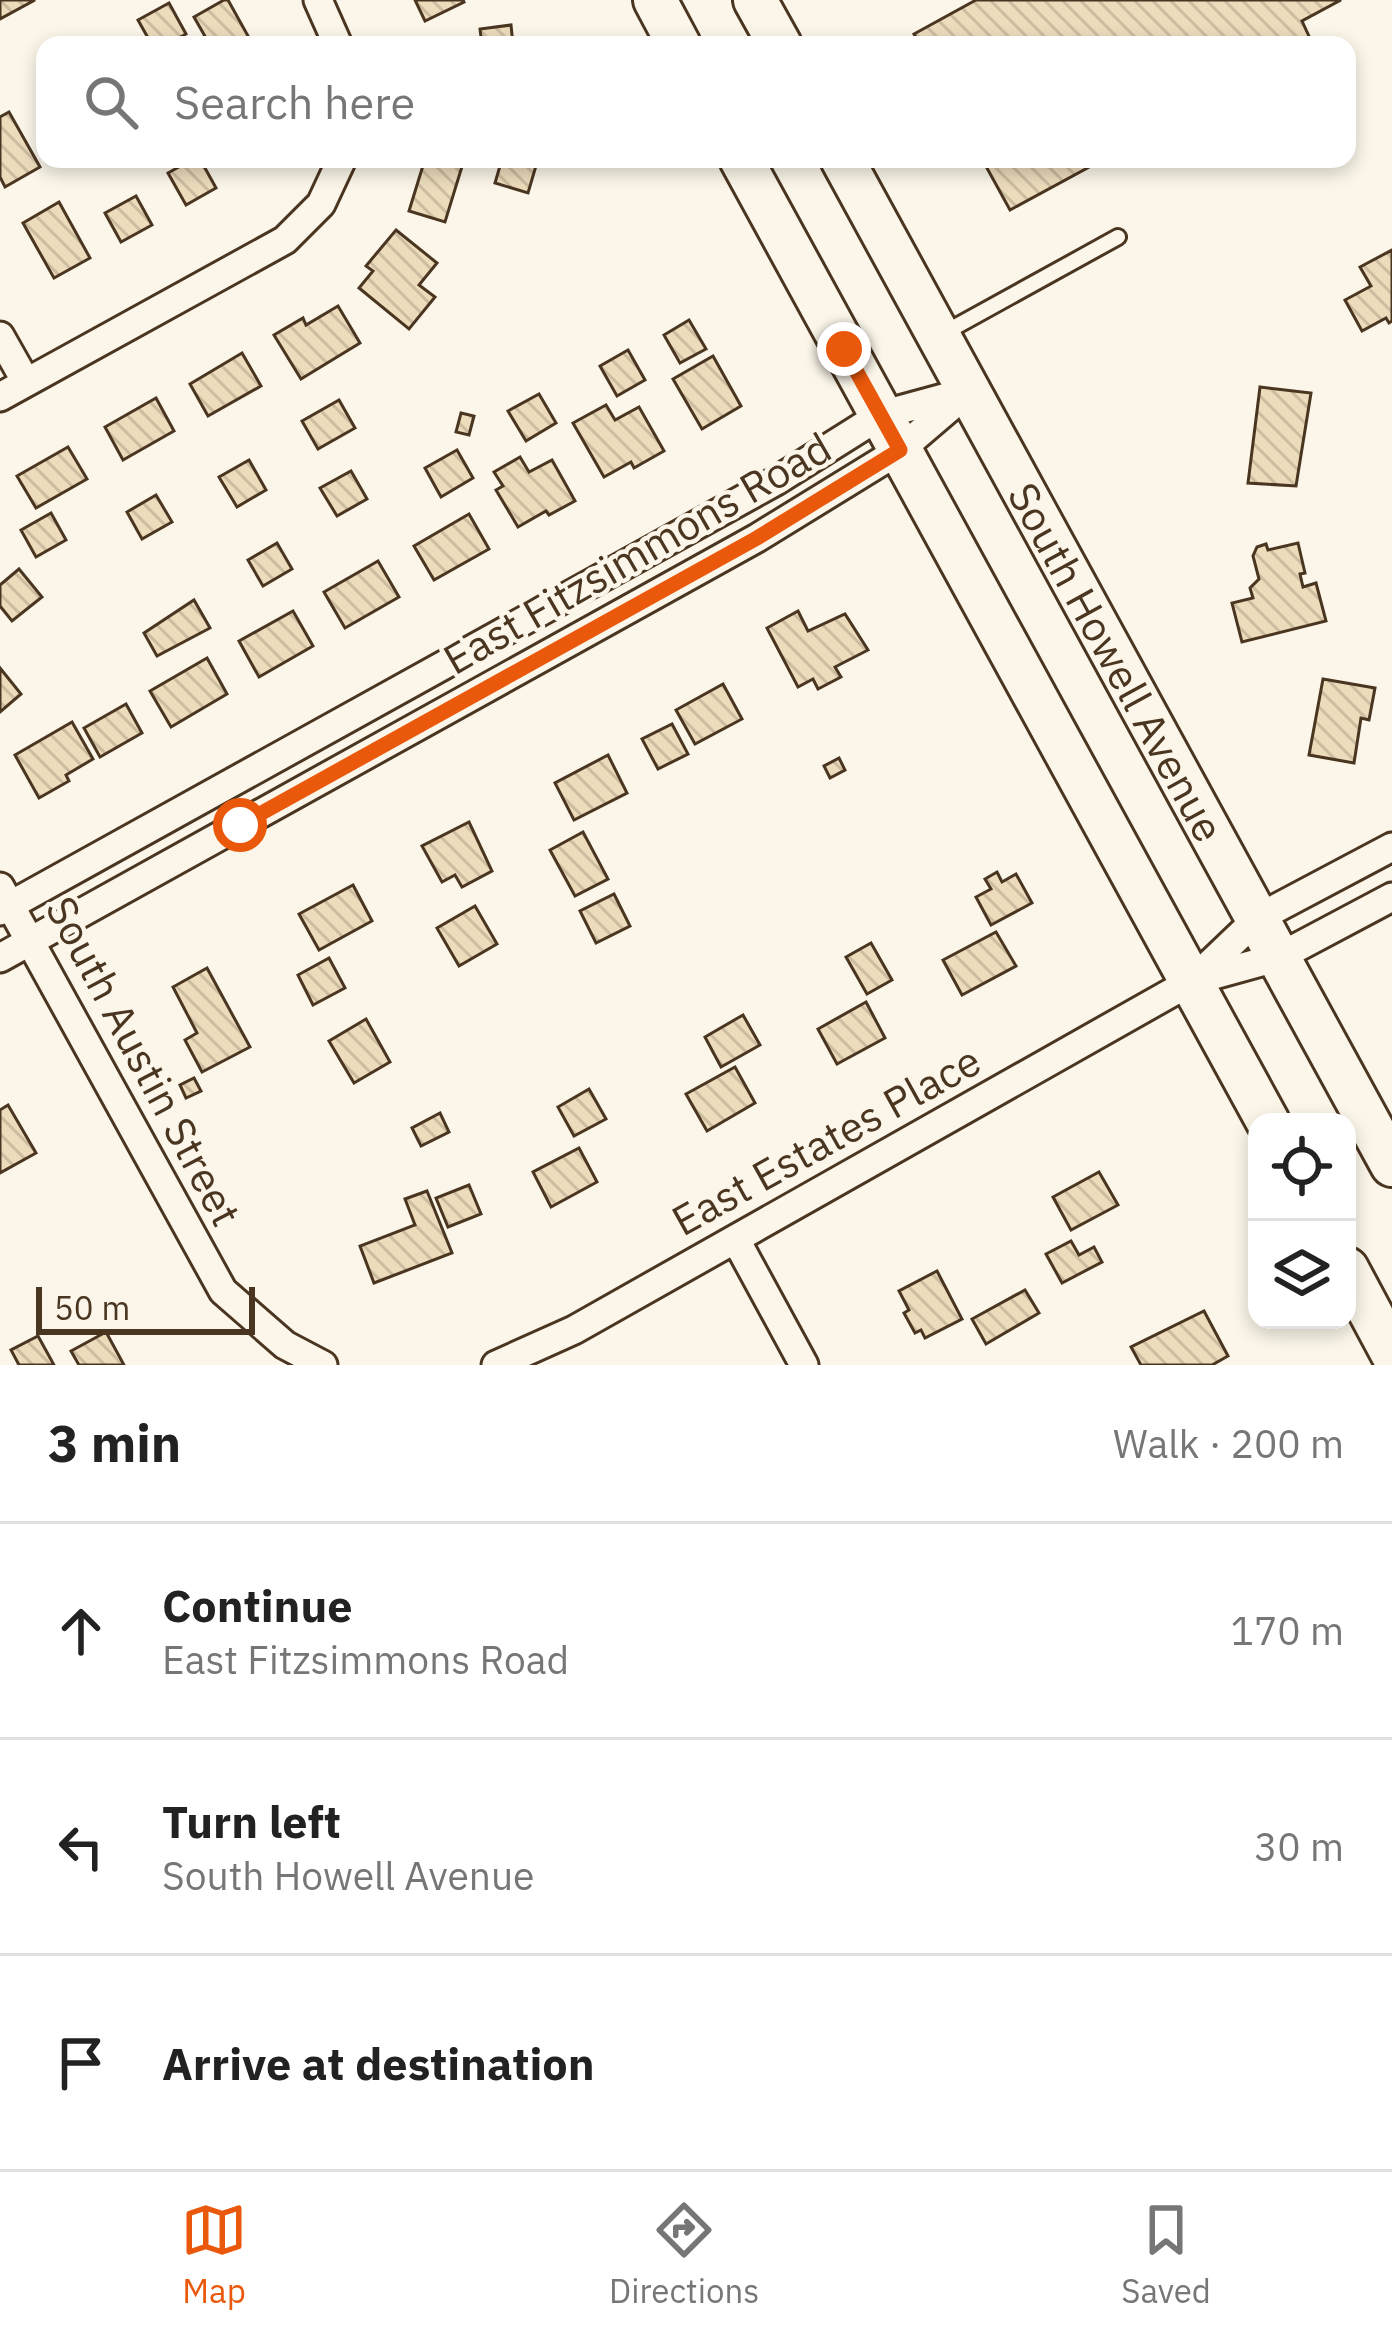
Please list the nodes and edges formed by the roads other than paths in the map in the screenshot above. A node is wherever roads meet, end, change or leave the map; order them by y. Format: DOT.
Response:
graph roads {
  1 [pos="318,0"];
  2 [pos="655,0"];
  3 [pos="755,0"];
  4 [pos="334,36"];
  5 [pos="674,36"];
  6 [pos="772,36"];
  7 [pos="339,168"];
  8 [pos="746,168"];
  9 [pos="847,168"];
  10 [pos="1118,237"];
  11 [pos="939,335"];
  12 [pos="0,336"];
  13 [pos="26,382"];
  14 [pos="970,391"];
  15 [pos="0,397"];
  16 [pos="891,433"];
  17 [pos="574,592"];
  18 [pos="595,628"];
  19 [pos="398,690"];
  20 [pos="418,725"];
  21 [pos="220,789"];
  22 [pos="240,825"];
  23 [pos="1392,847"];
  24 [pos="1392,897"];
  25 [pos="4,901"];
  26 [pos="1258,918"];
  27 [pos="31,941"];
  28 [pos="1279,957"];
  29 [pos="0,958"];
  30 [pos="1192,981"];
  31 [pos="1263,1113"];
  32 [pos="1392,1166"];
  33 [pos="736,1240"];
  34 [pos="1356,1286"];
  35 [pos="1392,1353"];
  36 [pos="322,1365"];
  37 [pos="496,1365"];
  38 [pos="804,1365"];
  1 -- 4 [label="street"];
  2 -- 5 [label="main road"];
  3 -- 6 [label="main road"];
  7 -- 13 [label="street"];
  8 -- 16 [label="main road, South Howell Avenue"];
  9 -- 11 [label="main road, South Howell Avenue"];
  10 -- 11 [label="lane"];
  11 -- 14 [label="main road, South Howell Avenue"];
  12 -- 13 [label="street"];
  13 -- 15 [label="street"];
  14 -- 16 [label="street, East Fitzsimmons Road"];
  14 -- 16 [label="street, East Fitzsimmons Road"];
  14 -- 26 [label="main road, South Howell Avenue"];
  16 -- 17 [label="street, East Fitzsimmons Road"];
  16 -- 18 [label="street, East Fitzsimmons Road"];
  16 -- 30 [label="main road, South Howell Avenue"];
  17 -- 18 [label="street"];
  17 -- 19 [label="street, East Fitzsimmons Road"];
  18 -- 20 [label="street, East Fitzsimmons Road"];
  19 -- 20 [label="street"];
  19 -- 21 [label="street, East Fitzsimmons Road"];
  20 -- 22 [label="street, East Fitzsimmons Road"];
  21 -- 22 [label="street"];
  21 -- 25 [label="street, East Fitzsimmons Road"];
  22 -- 27 [label="street, East Fitzsimmons Road"];
  23 -- 26 [label="street"];
  24 -- 28 [label="street"];
  25 -- 27 [label="street, South Austin Street"];
  26 -- 28 [label="main road, South Howell Avenue"];
  26 -- 30 [label="street"];
  27 -- 29 [label="street, East Fitzsimmons Road"];
  27 -- 36 [label="street, South Austin Street"];
  28 -- 30 [label="street"];
  28 -- 32 [label="main road, South Howell Avenue"];
  30 -- 31 [label="main road, South Howell Avenue"];
  30 -- 33 [label="street, East Estates Place"];
  33 -- 37 [label="street, East Estates Place"];
  33 -- 38 [label="street"];
  34 -- 35 [label="main road"];
}
